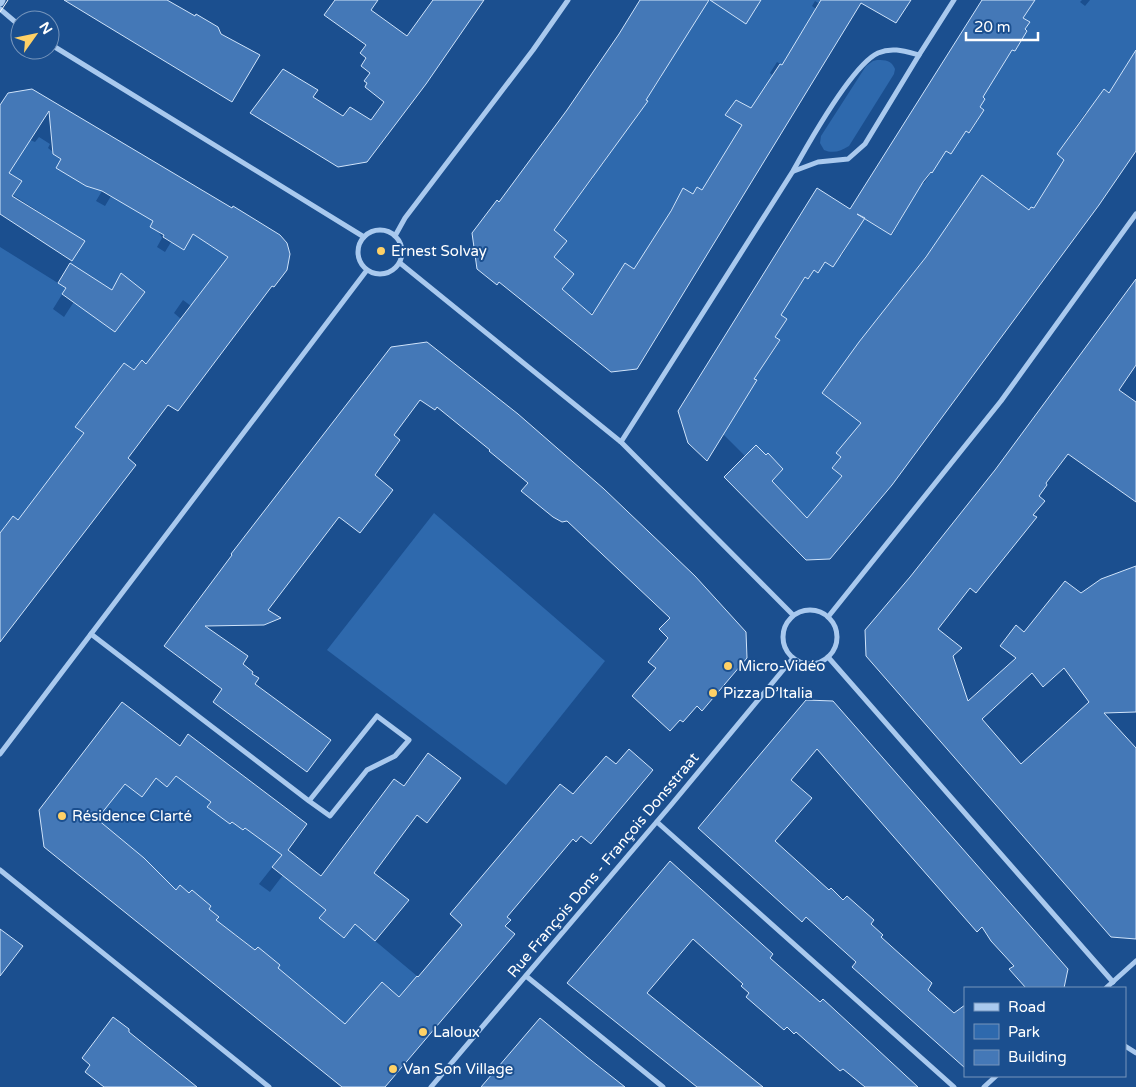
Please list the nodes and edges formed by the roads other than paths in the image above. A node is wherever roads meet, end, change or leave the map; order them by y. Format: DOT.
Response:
graph roads {
  1 [pos="568,0"];
  2 [pos="954,0"];
  3 [pos="0,9"];
  4 [pos="10,18"];
  5 [pos="60,50"];
  6 [pos="919,54"];
  7 [pos="794,171"];
  8 [pos="1136,214"];
  9 [pos="395,236"];
  10 [pos="364,237"];
  11 [pos="400,263"];
  12 [pos="367,270"];
  13 [pos="621,442"];
  14 [pos="793,615"];
  15 [pos="828,617"];
  16 [pos="91,634"];
  17 [pos="828,657"];
  18 [pos="793,658"];
  19 [pos="0,754"];
  20 [pos="309,801"];
  21 [pos="657,822"];
  22 [pos="0,870"];
  23 [pos="1136,961"];
  24 [pos="526,976"];
  25 [pos="1113,982"];
  26 [pos="1107,987"];
  27 [pos="995,1077"];
  28 [pos="269,1087"];
  29 [pos="431,1087"];
  30 [pos="662,1087"];
  31 [pos="954,1087"];
  32 [pos="984,1087"];
  1 -- 9 [label="street"];
  2 -- 6 [label="street"];
  3 -- 4 [label="street"];
  5 -- 10 [label="street"];
  6 -- 7 [label="street"];
  6 -- 7 [label="street"];
  7 -- 13 [label="street"];
  8 -- 15 [label="street"];
  9 -- 10 [label="street"];
  9 -- 11 [label="street"];
  10 -- 12 [label="street"];
  11 -- 12 [label="street"];
  11 -- 13 [label="street"];
  12 -- 16 [label="street"];
  13 -- 14 [label="street"];
  14 -- 15 [label="street"];
  14 -- 18 [label="street"];
  15 -- 17 [label="street"];
  16 -- 19 [label="street"];
  16 -- 20 [label="street"];
  17 -- 18 [label="street"];
  17 -- 25 [label="street"];
  18 -- 21 [label="street, Rue François Dons - François Donsstraat"];
  20 -- 20 [label="street"];
  21 -- 24 [label="street, Rue François Dons - François Donsstraat"];
  21 -- 31 [label="street"];
  22 -- 28 [label="street"];
  23 -- 25 [label="street"];
  24 -- 29 [label="street, Rue François Dons - François Donsstraat"];
  24 -- 30 [label="street"];
  25 -- 26 [label="street"];
  27 -- 32 [label="street"];
}
